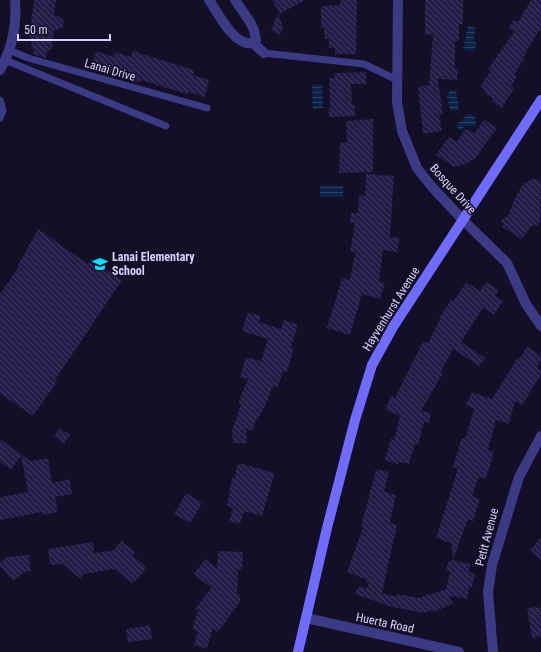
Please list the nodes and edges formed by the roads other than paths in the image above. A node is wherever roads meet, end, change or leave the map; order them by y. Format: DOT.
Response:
graph roads {
  1 [pos="15,0"];
  2 [pos="209,0"];
  3 [pos="235,0"];
  4 [pos="398,0"];
  5 [pos="253,43"];
  6 [pos="9,50"];
  7 [pos="264,53"];
  8 [pos="5,60"];
  9 [pos="0,70"];
  10 [pos="397,82"];
  11 [pos="0,100"];
  12 [pos="541,100"];
  13 [pos="207,108"];
  14 [pos="0,118"];
  15 [pos="166,126"];
  16 [pos="463,220"];
  17 [pos="541,326"];
  18 [pos="541,436"];
  19 [pos="306,618"];
  20 [pos="298,652"];
  21 [pos="459,652"];
  22 [pos="493,652"];
  1 -- 6 [label="street"];
  2 -- 5 [label="street"];
  3 -- 5 [label="street"];
  4 -- 10 [label="street, Bosque Drive"];
  5 -- 7 [label="street"];
  6 -- 8 [label="street"];
  6 -- 13 [label="lane, Lanai Drive"];
  7 -- 10 [label="lane"];
  8 -- 9 [label="street"];
  8 -- 15 [label="lane"];
  10 -- 16 [label="street, Bosque Drive"];
  11 -- 14 [label="lane"];
  12 -- 16 [label="main road, Hayvenhurst Avenue"];
  16 -- 17 [label="street, Bosque Drive"];
  16 -- 19 [label="main road, Hayvenhurst Avenue"];
  18 -- 22 [label="street, Petit Avenue"];
  19 -- 20 [label="main road, Hayvenhurst Avenue"];
  19 -- 21 [label="street, Huerta Road"];
}
